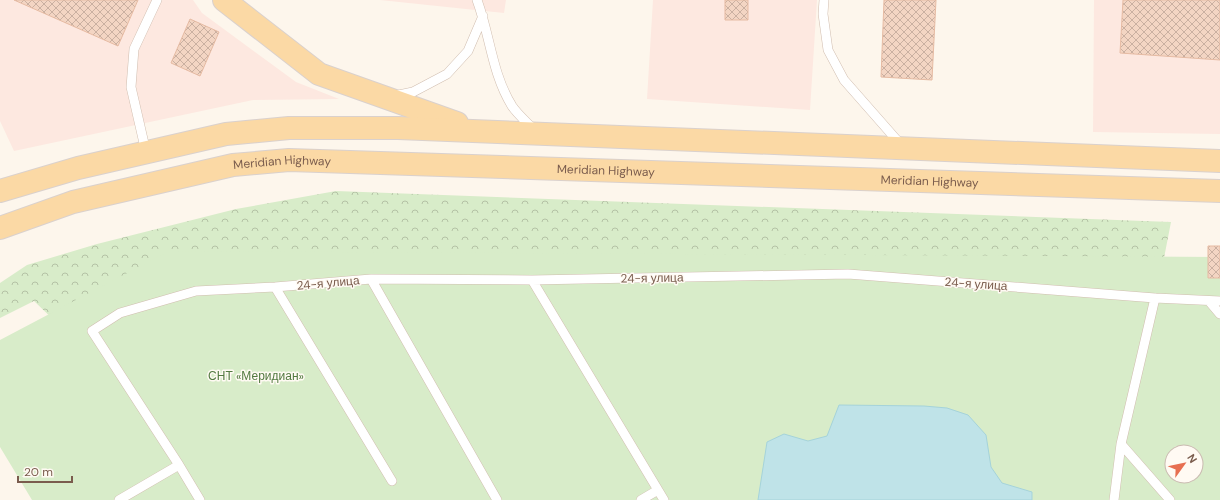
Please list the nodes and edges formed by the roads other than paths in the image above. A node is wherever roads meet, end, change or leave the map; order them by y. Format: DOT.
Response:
graph roads {
  1 [pos="157,0"];
  2 [pos="476,0"];
  3 [pos="824,0"];
  4 [pos="226,1"];
  5 [pos="483,16"];
  6 [pos="384,98"];
  7 [pos="478,131"];
  8 [pos="536,133"];
  9 [pos="904,148"];
  10 [pos="146,152"];
  11 [pos="1220,161"];
  12 [pos="1220,190"];
  13 [pos="0,191"];
  14 [pos="0,228"];
  15 [pos="371,279"];
  16 [pos="532,280"];
  17 [pos="275,287"];
  18 [pos="1155,298"];
  19 [pos="1209,301"];
  20 [pos="1220,301"];
  21 [pos="1220,314"];
  22 [pos="1121,444"];
  23 [pos="179,465"];
  24 [pos="392,481"];
  25 [pos="658,490"];
  26 [pos="119,500"];
  27 [pos="200,500"];
  28 [pos="497,500"];
  29 [pos="641,500"];
  30 [pos="664,500"];
  31 [pos="1114,500"];
  32 [pos="1170,500"];
  1 -- 10 [label="lane"];
  2 -- 5 [label="lane"];
  3 -- 9 [label="lane"];
  4 -- 6 [label="main road"];
  5 -- 6 [label="lane"];
  5 -- 8 [label="lane"];
  6 -- 7 [label="main road"];
  7 -- 8 [label="main road"];
  7 -- 10 [label="main road"];
  8 -- 9 [label="main road"];
  9 -- 11 [label="main road"];
  10 -- 13 [label="main road"];
  12 -- 14 [label="main road, Meridian Highway"];
  15 -- 16 [label="lane, 24-я улица"];
  15 -- 17 [label="lane, 24-я улица"];
  15 -- 28 [label="lane"];
  16 -- 18 [label="lane, 24-я улица"];
  16 -- 25 [label="lane"];
  17 -- 23 [label="lane, 24-я улица"];
  17 -- 24 [label="lane"];
  18 -- 19 [label="lane, 24-я улица"];
  18 -- 22 [label="lane"];
  19 -- 20 [label="lane, 24-я улица"];
  19 -- 21 [label="lane"];
  22 -- 31 [label="lane"];
  22 -- 32 [label="lane"];
  23 -- 26 [label="lane"];
  23 -- 27 [label="lane"];
  25 -- 29 [label="lane"];
  25 -- 30 [label="lane"];
}
